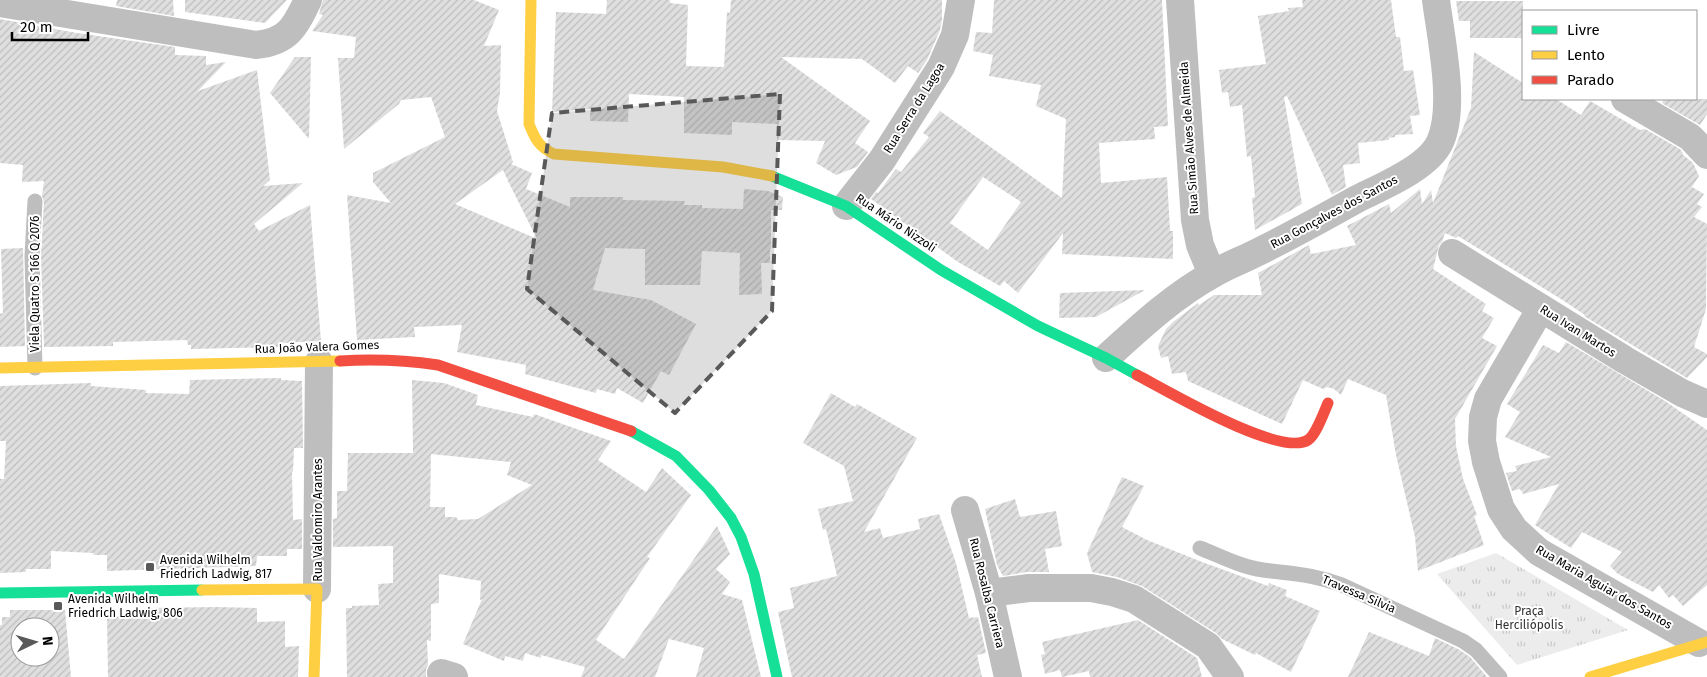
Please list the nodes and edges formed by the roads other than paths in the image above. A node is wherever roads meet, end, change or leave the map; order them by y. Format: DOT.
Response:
graph roads {
  1 [pos="308,0"];
  2 [pos="531,0"];
  3 [pos="961,0"];
  4 [pos="1180,0"];
  5 [pos="1436,0"];
  6 [pos="0,3"];
  7 [pos="1627,100"];
  8 [pos="1707,155"];
  9 [pos="35,201"];
  10 [pos="846,206"];
  11 [pos="1452,253"];
  12 [pos="1212,274"];
  13 [pos="1541,308"];
  14 [pos="1106,358"];
  15 [pos="319,362"];
  16 [pos="0,368"];
  17 [pos="35,368"];
  18 [pos="1328,403"];
  19 [pos="1707,404"];
  20 [pos="965,510"];
  21 [pos="1200,548"];
  22 [pos="317,589"];
  23 [pos="0,593"];
  24 [pos="989,593"];
  25 [pos="1703,642"];
  26 [pos="314,677"];
  27 [pos="777,677"];
  28 [pos="1008,677"];
  29 [pos="1230,677"];
  30 [pos="1500,677"];
  31 [pos="1590,677"];
  1 -- 6 [label="street"];
  2 -- 10 [label="street, Rua Mário Nizzoli"];
  3 -- 10 [label="street, Rua Serra da Lagoa"];
  4 -- 12 [label="street, Rua Simão Alves de Almeida"];
  5 -- 12 [label="street, Rua Gonçalves dos Santos"];
  7 -- 8 [label="street"];
  9 -- 17 [label="lane, Viela Quatro S 166 Q 2076"];
  10 -- 14 [label="street, Rua Mário Nizzoli"];
  11 -- 13 [label="street, Rua Ivan Martos"];
  12 -- 14 [label="street, Rua Gonçalves dos Santos"];
  13 -- 19 [label="street, Rua Ivan Martos"];
  13 -- 25 [label="street, Rua Maria Aguiar dos Santos"];
  14 -- 18 [label="street, Rua Mário Nizzoli"];
  15 -- 17 [label="street, Rua João Valera Gomes"];
  15 -- 22 [label="street, Rua Valdomiro Arantes"];
  15 -- 27 [label="street, Rua João Valera Gomes"];
  16 -- 17 [label="street, Rua João Valera Gomes"];
  20 -- 24 [label="street, Rua Rosalba Carriera"];
  21 -- 30 [label="lane, Travessa Silvia"];
  22 -- 23 [label="street"];
  22 -- 26 [label="street, Rua Valdomiro Arantes"];
  24 -- 28 [label="street, Rua Rosalba Carriera"];
  24 -- 29 [label="street"];
  25 -- 31 [label="street"];
}
